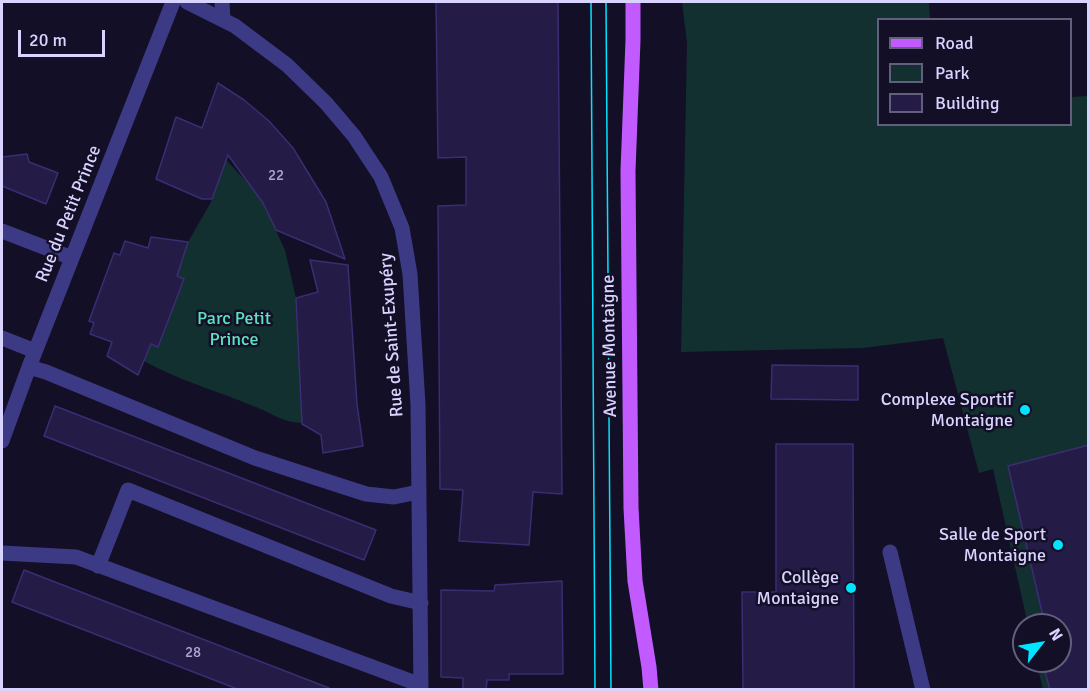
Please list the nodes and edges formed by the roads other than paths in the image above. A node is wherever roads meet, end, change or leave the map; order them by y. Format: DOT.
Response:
graph roads {
  1 [pos="173,2"];
  2 [pos="187,2"];
  3 [pos="222,2"];
  4 [pos="633,2"];
  5 [pos="223,20"];
  6 [pos="2,231"];
  7 [pos="72,258"];
  8 [pos="2,339"];
  9 [pos="35,351"];
  10 [pos="29,367"];
  11 [pos="2,441"];
  12 [pos="418,492"];
  13 [pos="890,552"];
  14 [pos="2,553"];
  15 [pos="98,566"];
  16 [pos="421,603"];
  17 [pos="421,687"];
  18 [pos="651,690"];
  19 [pos="923,690"];
  1 -- 7 [label="street, Rue du Petit Prince"];
  2 -- 5 [label="street, Rue de Saint-Exupéry"];
  3 -- 5 [label="street"];
  4 -- 18 [label="main road, Avenue Montaigne"];
  5 -- 12 [label="street, Rue de Saint-Exupéry"];
  6 -- 7 [label="street"];
  7 -- 9 [label="street, Rue du Petit Prince"];
  8 -- 9 [label="street"];
  9 -- 10 [label="street, Rue du Petit Prince"];
  10 -- 11 [label="street, Rue du Petit Prince"];
  10 -- 12 [label="street"];
  12 -- 16 [label="street, Rue de Saint-Exupéry"];
  13 -- 19 [label="street"];
  14 -- 15 [label="street"];
  15 -- 16 [label="street"];
  15 -- 17 [label="street"];
  16 -- 17 [label="street, Rue de Saint-Exupéry"];
}
